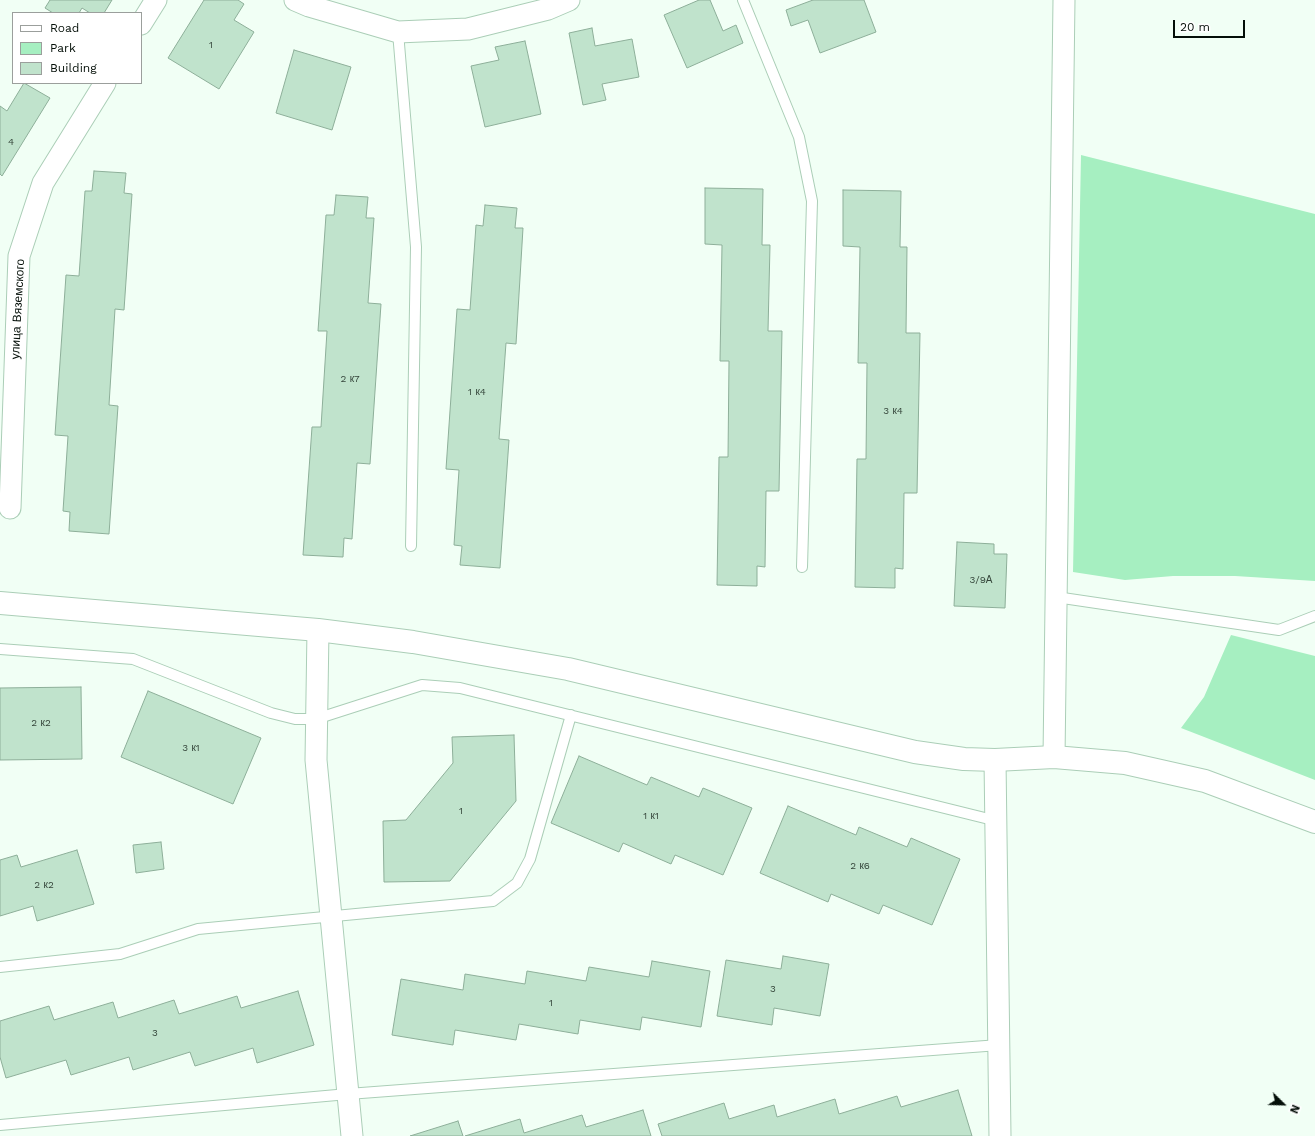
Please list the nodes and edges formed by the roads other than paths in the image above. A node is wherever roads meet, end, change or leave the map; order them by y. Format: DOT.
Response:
graph roads {
  1 [pos="156,0"];
  2 [pos="295,0"];
  3 [pos="569,0"];
  4 [pos="743,0"];
  5 [pos="1064,0"];
  6 [pos="142,22"];
  7 [pos="398,32"];
  8 [pos="104,84"];
  9 [pos="10,508"];
  10 [pos="411,546"];
  11 [pos="802,566"];
  12 [pos="1056,596"];
  13 [pos="0,603"];
  14 [pos="1315,616"];
  15 [pos="318,630"];
  16 [pos="0,649"];
  17 [pos="571,715"];
  18 [pos="316,719"];
  19 [pos="1054,757"];
  20 [pos="995,760"];
  21 [pos="997,821"];
  22 [pos="1315,822"];
  23 [pos="331,916"];
  24 [pos="0,967"];
  25 [pos="999,1045"];
  26 [pos="348,1094"];
  27 [pos="0,1125"];
  28 [pos="352,1136"];
  29 [pos="1000,1136"];
  1 -- 6 [label="street"];
  2 -- 7 [label="street"];
  3 -- 7 [label="street"];
  4 -- 11 [label="lane"];
  5 -- 12 [label="street"];
  7 -- 10 [label="lane"];
  8 -- 9 [label="street, улица Вяземского"];
  12 -- 14 [label="lane"];
  12 -- 19 [label="street"];
  13 -- 15 [label="street"];
  15 -- 18 [label="street"];
  15 -- 20 [label="street"];
  16 -- 18 [label="lane"];
  17 -- 18 [label="lane"];
  17 -- 21 [label="lane"];
  17 -- 23 [label="lane"];
  18 -- 23 [label="street"];
  19 -- 20 [label="street"];
  19 -- 22 [label="street"];
  20 -- 21 [label="street"];
  21 -- 25 [label="street"];
  23 -- 24 [label="lane"];
  23 -- 26 [label="street"];
  25 -- 26 [label="lane"];
  25 -- 29 [label="street"];
  26 -- 27 [label="lane"];
  26 -- 28 [label="street"];
}
